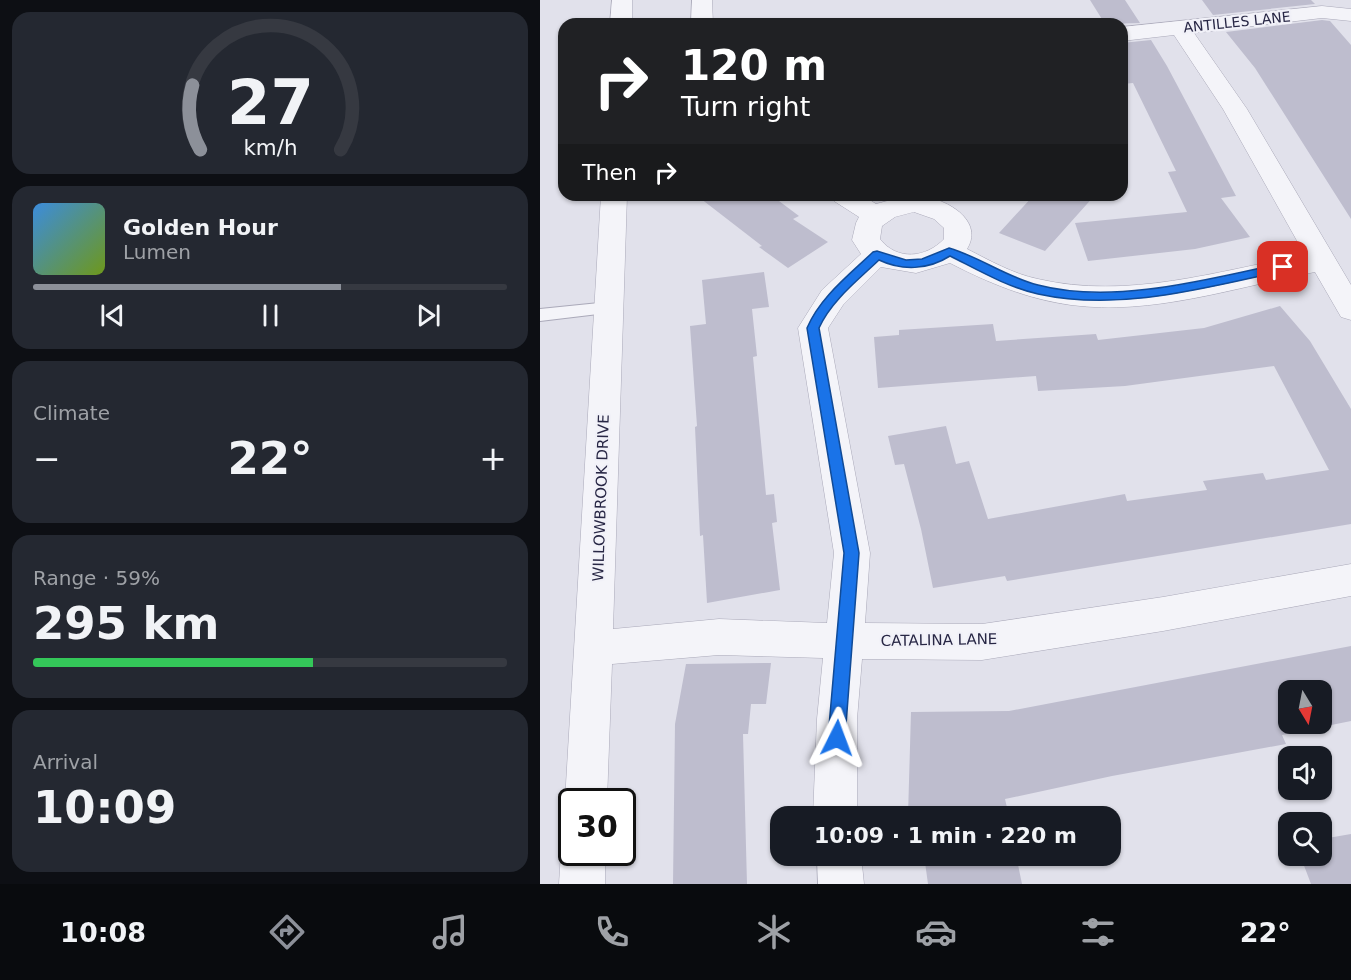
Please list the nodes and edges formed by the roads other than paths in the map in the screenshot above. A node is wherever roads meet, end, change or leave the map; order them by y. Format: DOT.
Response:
graph roads {
  1 [pos="622,0"];
  2 [pos="702,0"];
  3 [pos="1351,15"];
  4 [pos="621,18"];
  5 [pos="702,18"];
  6 [pos="1180,28"];
  7 [pos="1128,33"];
  8 [pos="614,201"];
  9 [pos="852,201"];
  10 [pos="950,202"];
  11 [pos="876,216"];
  12 [pos="949,251"];
  13 [pos="877,255"];
  14 [pos="1322,261"];
  15 [pos="609,308"];
  16 [pos="1351,310"];
  17 [pos="540,315"];
  18 [pos="1351,580"];
  19 [pos="843,642"];
  20 [pos="594,648"];
  21 [pos="587,788"];
  22 [pos="835,806"];
  23 [pos="583,866"];
  24 [pos="840,866"];
  25 [pos="582,884"];
  26 [pos="841,884"];
  1 -- 4 [label="street"];
  2 -- 5 [label="street"];
  3 -- 6 [label="street, ANTILLES LANE"];
  6 -- 7 [label="street, ANTILLES LANE"];
  6 -- 14 [label="street"];
  8 -- 15 [label="street, WILLOWBROOK DRIVE"];
  9 -- 11 [label="street"];
  10 -- 11 [label="street"];
  10 -- 12 [label="street"];
  11 -- 13 [label="street"];
  12 -- 13 [label="street"];
  12 -- 14 [label="street"];
  13 -- 19 [label="street"];
  14 -- 16 [label="street"];
  15 -- 17 [label="lane"];
  15 -- 20 [label="street, WILLOWBROOK DRIVE"];
  18 -- 19 [label="street, CATALINA LANE"];
  19 -- 20 [label="street, CATALINA LANE"];
  19 -- 22 [label="street"];
  20 -- 21 [label="street, WILLOWBROOK DRIVE"];
  23 -- 25 [label="street"];
  24 -- 26 [label="street"];
}
